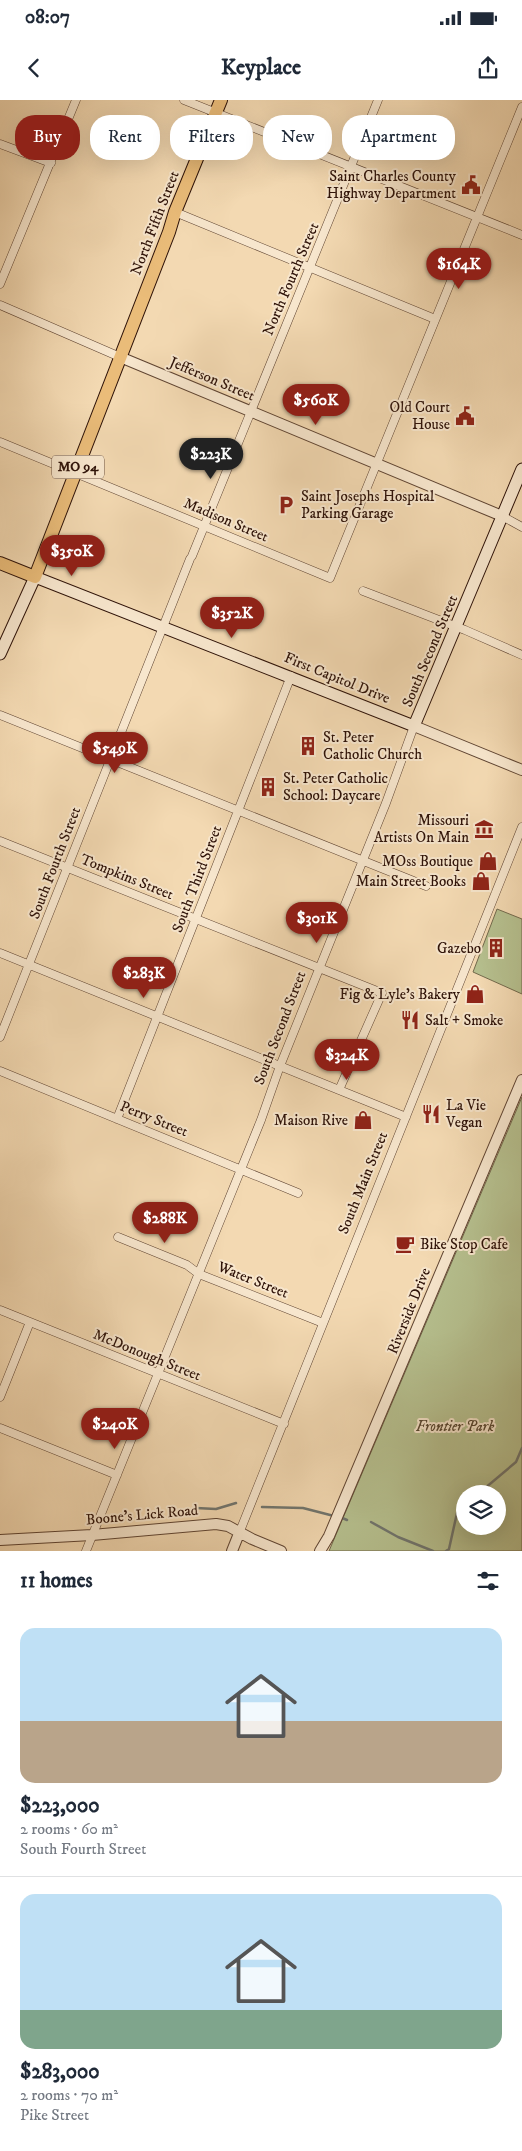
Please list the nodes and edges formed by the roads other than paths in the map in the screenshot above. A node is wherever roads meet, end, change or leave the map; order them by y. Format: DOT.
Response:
graph roads {
  1 [pos="76,100"];
  2 [pos="184,100"];
  3 [pos="221,100"];
  4 [pos="378,100"];
  5 [pos="522,107"];
  6 [pos="216,112"];
  7 [pos="0,144"];
  8 [pos="51,163"];
  9 [pos="352,167"];
  10 [pos="175,212"];
  11 [pos="478,218"];
  12 [pos="522,235"];
  13 [pos="311,269"];
  14 [pos="0,284"];
  15 [pos="0,305"];
  16 [pos="435,319"];
  17 [pos="120,357"];
  18 [pos="251,413"];
  19 [pos="0,442"];
  20 [pos="376,464"];
  21 [pos="522,469"];
  22 [pos="76,472"];
  23 [pos="502,516"];
  24 [pos="204,526"];
  25 [pos="522,527"];
  26 [pos="0,563"];
  27 [pos="34,577"];
  28 [pos="363,591"];
  29 [pos="163,627"];
  30 [pos="457,627"];
  31 [pos="0,654"];
  32 [pos="522,655"];
  33 [pos="291,676"];
  34 [pos="0,715"];
  35 [pos="414,726"];
  36 [pos="109,759"];
  37 [pos="522,770"];
  38 [pos="238,811"];
  39 [pos="522,827"];
  40 [pos="0,841"];
  41 [pos="363,860"];
  42 [pos="67,868"];
  43 [pos="426,886"];
  44 [pos="196,919"];
  45 [pos="0,953"];
  46 [pos="30,965"];
  47 [pos="320,968"];
  48 [pos="158,1017"];
  49 [pos="0,1037"];
  50 [pos="280,1066"];
  51 [pos="0,1071"];
  52 [pos="522,1080"];
  53 [pos="339,1090"];
  54 [pos="406,1117"];
  55 [pos="117,1119"];
  56 [pos="242,1170"];
  57 [pos="298,1193"];
  58 [pos="118,1237"];
  59 [pos="200,1274"];
  60 [pos="0,1310"];
  61 [pos="30,1322"];
  62 [pos="323,1323"];
  63 [pos="159,1374"];
  64 [pos="0,1397"];
  65 [pos="284,1424"];
  66 [pos="0,1428"];
  67 [pos="117,1475"];
  68 [pos="240,1531"];
  69 [pos="92,1535"];
  70 [pos="0,1540"];
  71 [pos="86,1551"];
  72 [pos="232,1551"];
  73 [pos="280,1551"];
  74 [pos="320,1551"];
  1 -- 8 [label="street"];
  2 -- 6 [label="street"];
  3 -- 6 [label="main road, North Fifth Street / MO 94"];
  4 -- 9 [label="street, North Fourth Street"];
  5 -- 11 [label="street"];
  6 -- 9 [label="street"];
  6 -- 10 [label="main road, North Fifth Street / MO 94"];
  7 -- 8 [label="street"];
  8 -- 14 [label="street"];
  9 -- 11 [label="street"];
  9 -- 13 [label="street, North Fourth Street"];
  10 -- 13 [label="street"];
  10 -- 17 [label="main road, North Fifth Street / MO 94"];
  11 -- 12 [label="street"];
  11 -- 16 [label="street"];
  13 -- 16 [label="street"];
  13 -- 18 [label="street, North Fourth Street"];
  15 -- 17 [label="street, Jefferson Street"];
  16 -- 20 [label="street"];
  17 -- 18 [label="street, Jefferson Street"];
  17 -- 22 [label="main road, MO 94"];
  18 -- 20 [label="street, Jefferson Street"];
  18 -- 24 [label="street, South Fourth Street"];
  19 -- 22 [label="street, Madison Street"];
  20 -- 23 [label="street, Jefferson Street"];
  20 -- 24 [label="street, Madison Street"];
  21 -- 23 [label="main road, South Second Street"];
  22 -- 24 [label="street, Madison Street"];
  22 -- 27 [label="main road, MO 94"];
  23 -- 25 [label="street, Jefferson Street"];
  23 -- 30 [label="main road, South Second Street"];
  24 -- 29 [label="street, South Fourth Street"];
  26 -- 27 [label="main road, First Capitol Drive"];
  27 -- 29 [label="main road, First Capitol Drive"];
  27 -- 31 [label="main road"];
  28 -- 30 [label="street"];
  29 -- 33 [label="main road, First Capitol Drive"];
  29 -- 36 [label="street, South Fourth Street"];
  30 -- 32 [label="street"];
  30 -- 35 [label="main road, South Second Street"];
  33 -- 35 [label="main road, First Capitol Drive"];
  33 -- 38 [label="street, South Third Street"];
  34 -- 36 [label="street"];
  35 -- 37 [label="street, First Capitol Drive"];
  35 -- 41 [label="street, South Second Street"];
  36 -- 38 [label="street"];
  36 -- 42 [label="street, South Fourth Street"];
  38 -- 41 [label="street"];
  38 -- 44 [label="street, South Third Street"];
  39 -- 54 [label="street, South Main Street"];
  40 -- 42 [label="street, Tompkins Street"];
  41 -- 43 [label="street"];
  41 -- 47 [label="street, South Second Street"];
  42 -- 44 [label="street, Tompkins Street"];
  42 -- 46 [label="street, South Fourth Street"];
  44 -- 47 [label="street, Tompkins Street"];
  44 -- 48 [label="street, South Third Street"];
  45 -- 46 [label="street"];
  46 -- 48 [label="street"];
  46 -- 49 [label="street, South Fourth Street"];
  47 -- 50 [label="street, South Second Street"];
  47 -- 53 [label="street, Tompkins Street"];
  48 -- 50 [label="street"];
  48 -- 55 [label="street, South Third Street"];
  50 -- 53 [label="street"];
  50 -- 56 [label="street, South Second Street"];
  51 -- 55 [label="street, Perry Street"];
  52 -- 74 [label="street, Riverside Drive"];
  53 -- 54 [label="street"];
  54 -- 62 [label="street, South Main Street"];
  55 -- 56 [label="street, Perry Street"];
  56 -- 57 [label="street, Perry Street"];
  56 -- 59 [label="street, South Second Street"];
  58 -- 59 [label="street, Water Street"];
  59 -- 62 [label="street, Water Street"];
  59 -- 63 [label="street, South Second Street"];
  60 -- 61 [label="street, McDonough Street"];
  61 -- 63 [label="street, McDonough Street"];
  61 -- 64 [label="street"];
  62 -- 65 [label="street, South Main Street"];
  63 -- 65 [label="street, McDonough Street"];
  63 -- 67 [label="street, South Second Street"];
  65 -- 68 [label="street, South Main Street"];
  66 -- 67 [label="street"];
  67 -- 69 [label="street, South Second Street"];
  68 -- 69 [label="street, Boone's Lick Road"];
  68 -- 72 [label="street, South Main Street"];
  68 -- 73 [label="street, Boone's Lick Road"];
  69 -- 70 [label="street, Boone's Lick Road"];
  69 -- 71 [label="street, South Second Street"];
}
